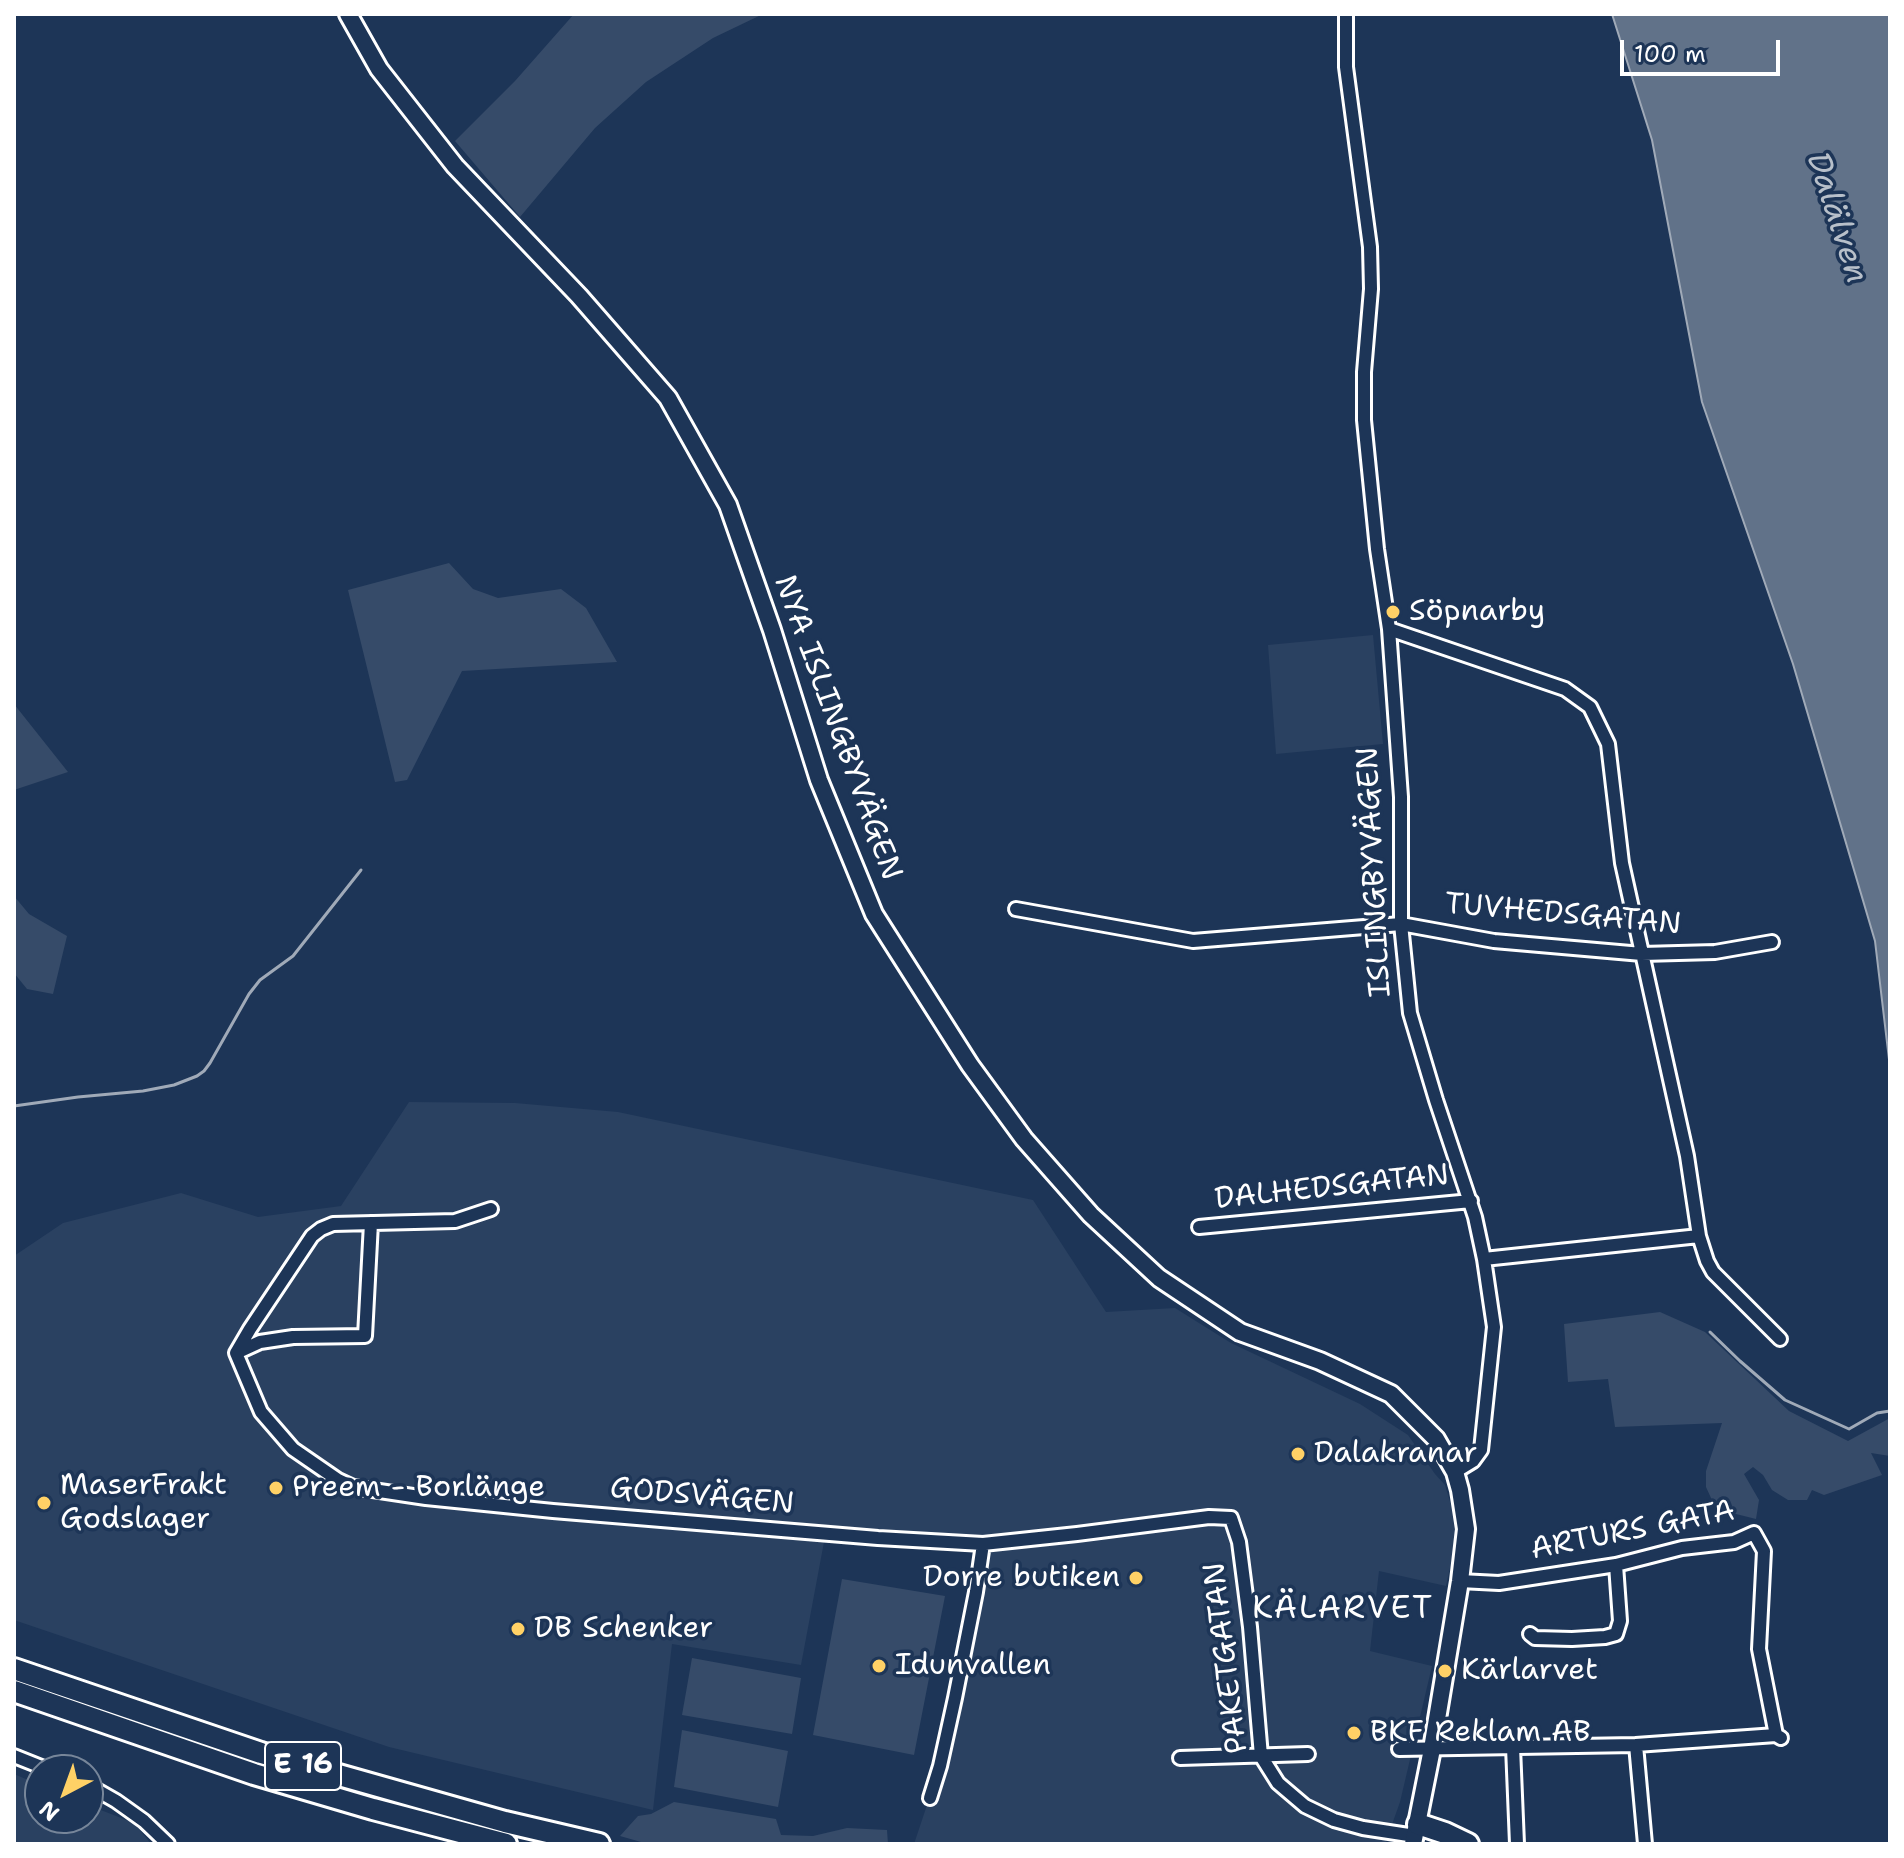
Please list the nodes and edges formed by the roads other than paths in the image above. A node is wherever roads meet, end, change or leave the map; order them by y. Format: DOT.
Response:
graph roads {
  1 [pos="348,14"];
  2 [pos="1346,14"];
  3 [pos="1389,629"];
  4 [pos="1016,909"];
  5 [pos="1401,924"];
  6 [pos="1772,942"];
  7 [pos="1642,954"];
  8 [pos="1471,1201"];
  9 [pos="491,1209"];
  10 [pos="371,1223"];
  11 [pos="1199,1227"];
  12 [pos="1699,1236"];
  13 [pos="1484,1259"];
  14 [pos="1780,1339"];
  15 [pos="236,1353"];
  16 [pos="1455,1472"];
  17 [pos="1231,1518"];
  18 [pos="983,1544"];
  19 [pos="1616,1565"];
  20 [pos="1460,1581"];
  21 [pos="1530,1634"];
  22 [pos="14,1669"];
  23 [pos="14,1691"];
  24 [pos="1636,1745"];
  25 [pos="1513,1747"];
  26 [pos="1399,1749"];
  27 [pos="1432,1749"];
  28 [pos="1308,1754"];
  29 [pos="1261,1756"];
  30 [pos="1180,1758"];
  31 [pos="104,1794"];
  32 [pos="930,1798"];
  33 [pos="1416,1835"];
  34 [pos="168,1844"];
  35 [pos="506,1844"];
  36 [pos="599,1844"];
  37 [pos="1468,1844"];
  38 [pos="1517,1844"];
  39 [pos="1645,1844"];
  1 -- 16 [label="street, NYA ISLINGBYVÄGEN"];
  2 -- 3 [label="street, ISLINGBYVÄGEN"];
  3 -- 5 [label="street, ISLINGBYVÄGEN"];
  3 -- 7 [label="street"];
  4 -- 5 [label="street, TUVHEDSGATAN"];
  5 -- 7 [label="street, TUVHEDSGATAN"];
  5 -- 8 [label="street, ISLINGBYVÄGEN"];
  6 -- 7 [label="street, TUVHEDSGATAN"];
  7 -- 12 [label="street"];
  8 -- 11 [label="street, DALHEDSGATAN"];
  8 -- 13 [label="street, ISLINGBYVÄGEN"];
  9 -- 10 [label="street"];
  10 -- 15 [label="street"];
  10 -- 15 [label="street"];
  12 -- 13 [label="street"];
  12 -- 14 [label="street"];
  13 -- 16 [label="street, ISLINGBYVÄGEN"];
  15 -- 18 [label="street, GODSVÄGEN"];
  16 -- 20 [label="street"];
  17 -- 18 [label="street, GODSVÄGEN"];
  17 -- 29 [label="street, PAKETGATAN"];
  18 -- 32 [label="street"];
  19 -- 20 [label="street, ARTURS GATA"];
  19 -- 21 [label="street"];
  19 -- 24 [label="street, ARTURS GATA"];
  20 -- 27 [label="street"];
  22 -- 36 [label="highway, E 16"];
  23 -- 35 [label="highway, E 16"];
  24 -- 25 [label="street"];
  24 -- 39 [label="street"];
  25 -- 27 [label="street"];
  25 -- 38 [label="street"];
  26 -- 27 [label="street"];
  27 -- 33 [label="street"];
  28 -- 29 [label="street"];
  29 -- 30 [label="street"];
  29 -- 33 [label="street, PAKETGATAN"];
  31 -- 34 [label="street"];
  33 -- 37 [label="highway"];
}
